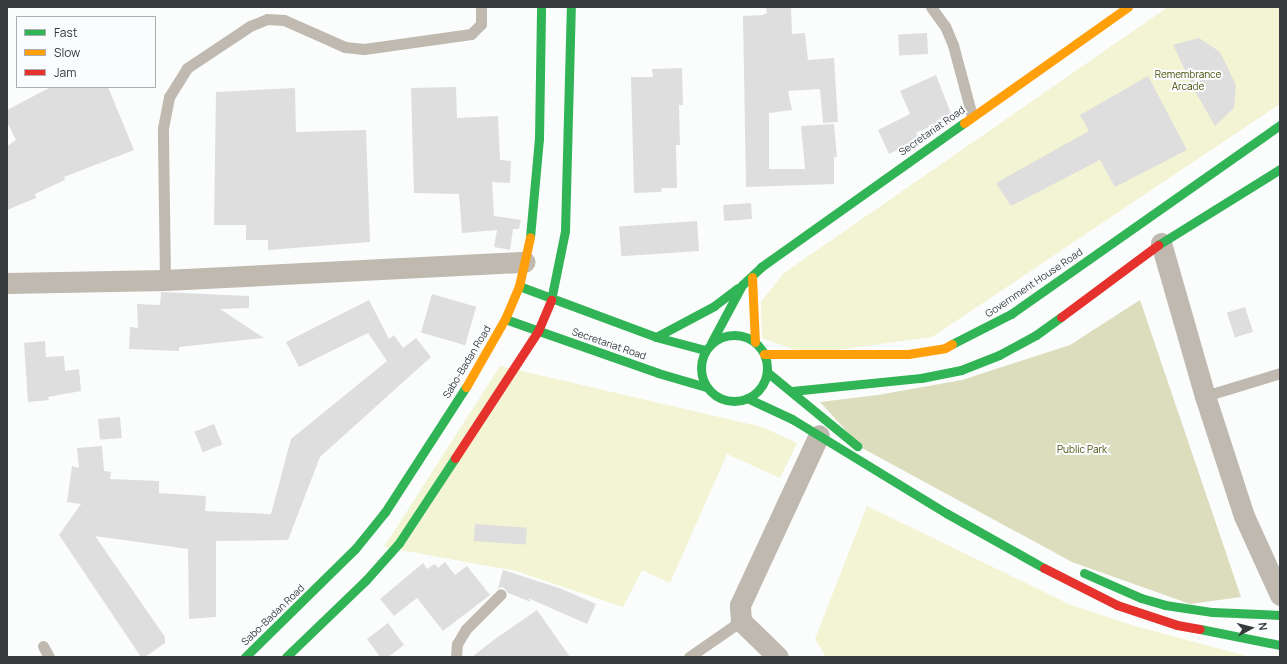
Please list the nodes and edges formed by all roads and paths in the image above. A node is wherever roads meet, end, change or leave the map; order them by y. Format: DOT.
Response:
graph roads {
  1 [pos="481,7"];
  2 [pos="541,7"];
  3 [pos="571,7"];
  4 [pos="931,7"];
  5 [pos="1128,7"];
  6 [pos="972,116"];
  7 [pos="1280,125"];
  8 [pos="1280,169"];
  9 [pos="1161,243"];
  10 [pos="525,262"];
  11 [pos="752,277"];
  12 [pos="165,280"];
  13 [pos="7,283"];
  14 [pos="742,285"];
  15 [pos="519,286"];
  16 [pos="552,298"];
  17 [pos="505,319"];
  18 [pos="538,331"];
  19 [pos="656,337"];
  20 [pos="755,342"];
  21 [pos="708,347"];
  22 [pos="764,354"];
  23 [pos="767,372"];
  24 [pos="1280,373"];
  25 [pos="706,387"];
  26 [pos="792,391"];
  27 [pos="1205,396"];
  28 [pos="747,398"];
  29 [pos="819,435"];
  30 [pos="863,450"];
  31 [pos="1076,569"];
  32 [pos="501,594"];
  33 [pos="1280,595"];
  34 [pos="1280,614"];
  35 [pos="742,621"];
  36 [pos="1280,645"];
  37 [pos="43,646"];
  38 [pos="49,657"];
  39 [pos="245,657"];
  40 [pos="286,657"];
  41 [pos="456,657"];
  42 [pos="689,657"];
  43 [pos="778,657"];
  1 -- 12 [label="lane"];
  2 -- 10 [label="main road, Sabo-Badan Road"];
  3 -- 16 [label="main road"];
  4 -- 6 [label="lane"];
  5 -- 6 [label="main road, Secretariat Road"];
  6 -- 11 [label="main road, Secretariat Road"];
  7 -- 22 [label="main road, Government House Road"];
  8 -- 9 [label="main road"];
  9 -- 26 [label="main road"];
  9 -- 27 [label="street"];
  10 -- 12 [label="street"];
  10 -- 15 [label="main road, Sabo-Badan Road"];
  11 -- 14 [label="main road, Secretariat Road"];
  11 -- 20 [label="main road"];
  12 -- 13 [label="street"];
  14 -- 19 [label="main road"];
  14 -- 21 [label="main road, Secretariat Road"];
  15 -- 16 [label="main road"];
  15 -- 17 [label="main road, Sabo-Badan Road"];
  16 -- 18 [label="main road"];
  16 -- 19 [label="main road"];
  17 -- 18 [label="main road, Secretariat Road"];
  17 -- 39 [label="main road, Sabo-Badan Road"];
  18 -- 25 [label="main road, Secretariat Road"];
  18 -- 40 [label="main road"];
  19 -- 21 [label="main road"];
  20 -- 21 [label="main road"];
  20 -- 22 [label="main road"];
  21 -- 25 [label="main road"];
  22 -- 23 [label="main road"];
  23 -- 26 [label="main road"];
  23 -- 28 [label="main road"];
  24 -- 27 [label="lane"];
  25 -- 28 [label="main road"];
  26 -- 30 [label="main road"];
  27 -- 33 [label="street"];
  28 -- 29 [label="main road"];
  29 -- 35 [label="street"];
  29 -- 36 [label="main road"];
  31 -- 34 [label="main road"];
  32 -- 41 [label="lane"];
  35 -- 42 [label="lane"];
  35 -- 43 [label="street"];
  37 -- 38 [label="lane"];
}
